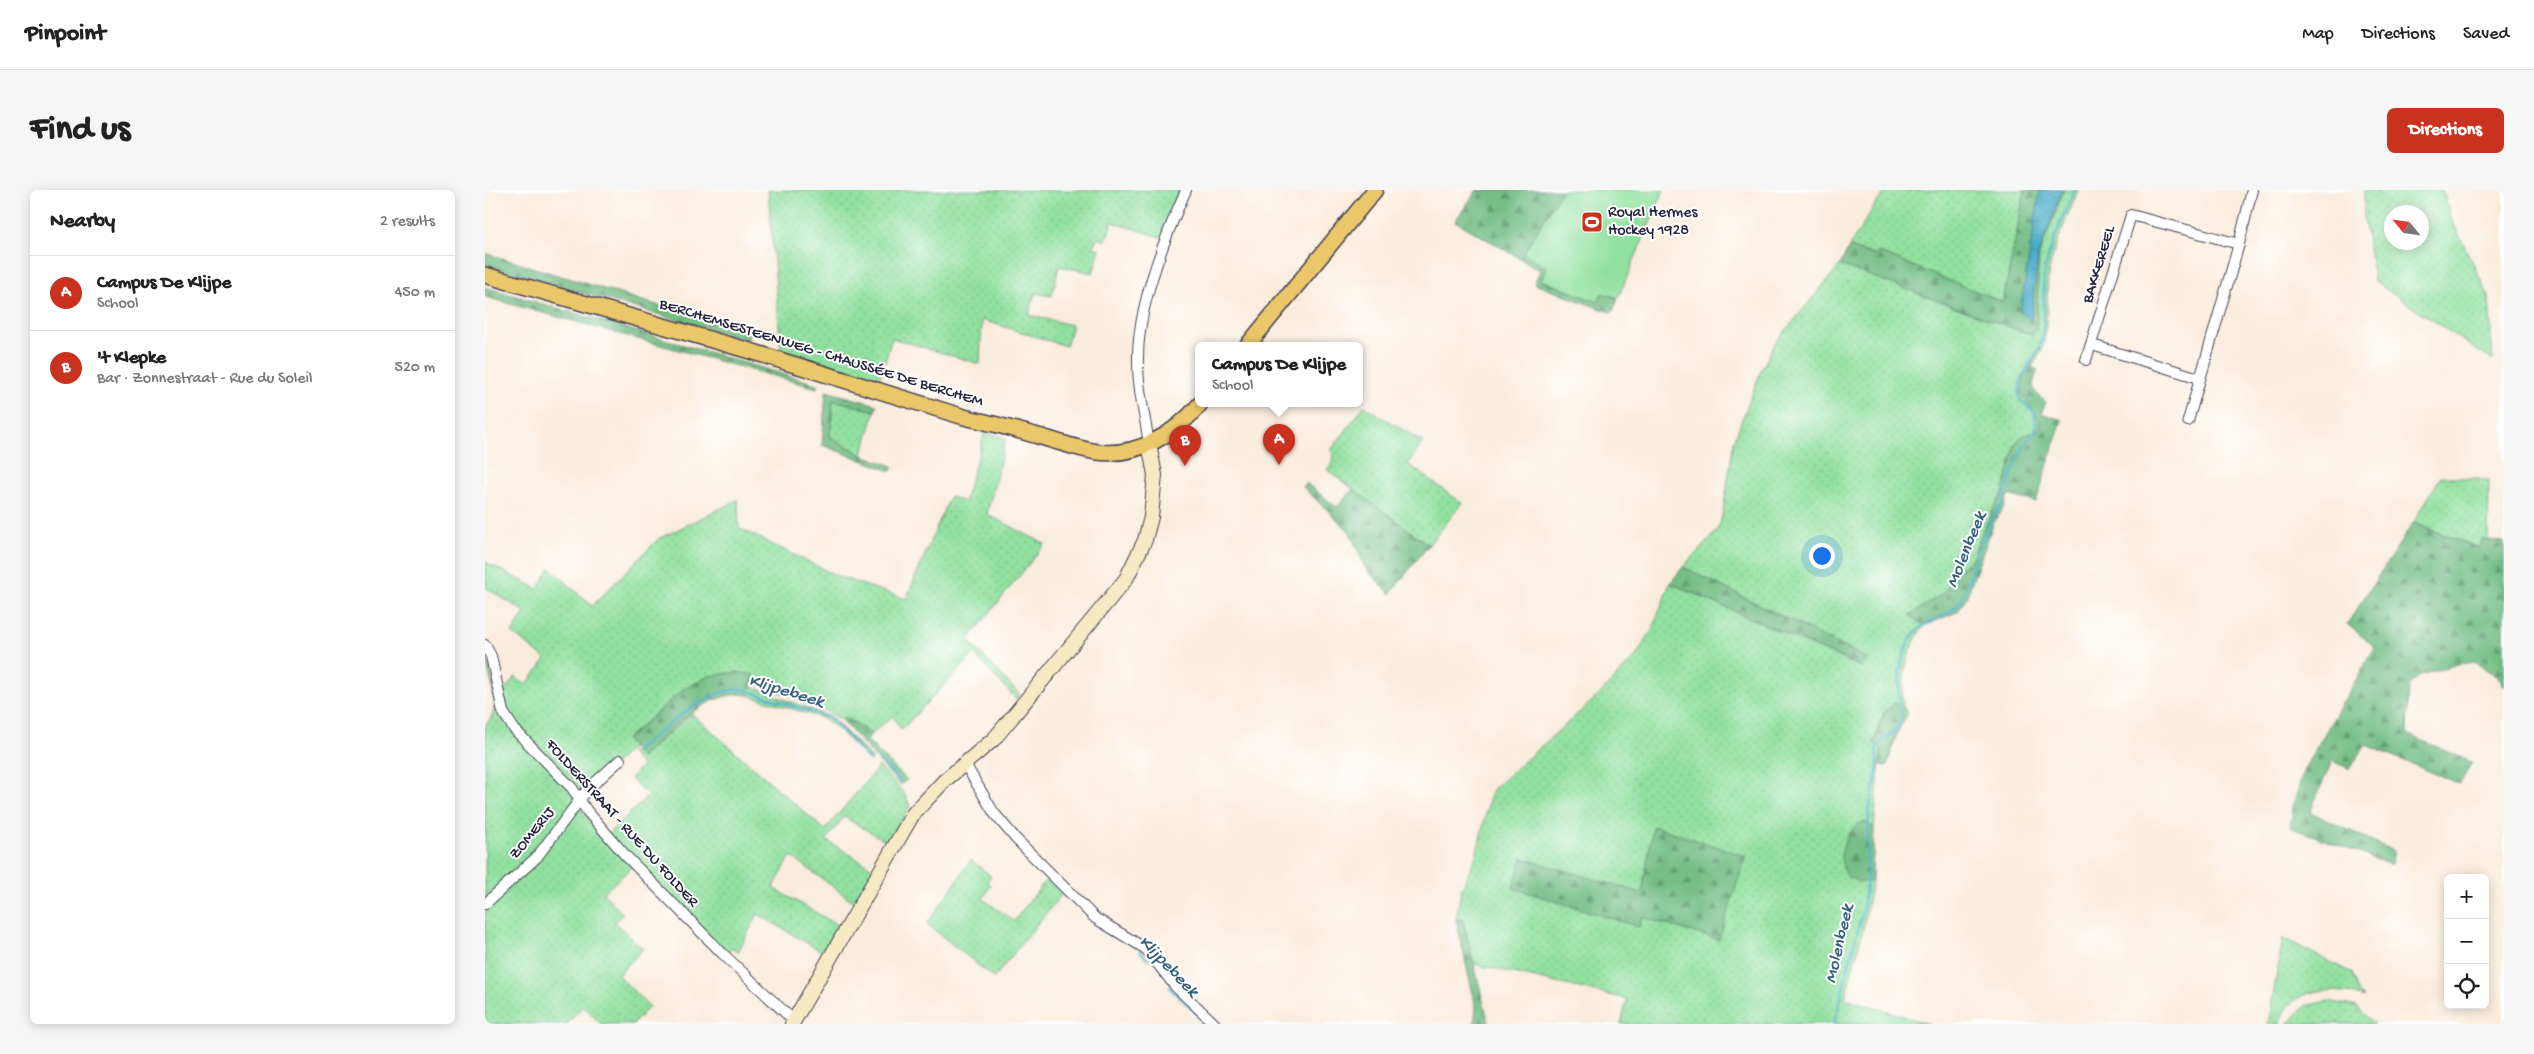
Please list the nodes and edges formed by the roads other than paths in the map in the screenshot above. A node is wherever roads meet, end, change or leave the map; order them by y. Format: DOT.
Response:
graph roads {
  1 [pos="1187,190"];
  2 [pos="1375,190"];
  3 [pos="2252,190"];
  4 [pos="2239,244"];
  5 [pos="485,276"];
  6 [pos="1250,342"];
  7 [pos="2092,345"];
  8 [pos="2086,360"];
  9 [pos="2199,378"];
  10 [pos="1197,407"];
  11 [pos="2188,422"];
  12 [pos="1149,444"];
  13 [pos="485,645"];
  14 [pos="620,760"];
  15 [pos="965,764"];
  16 [pos="579,800"];
  17 [pos="485,904"];
  18 [pos="793,1023"];
  19 [pos="1215,1024"];
  1 -- 12 [label="street"];
  2 -- 6 [label="main road"];
  3 -- 4 [label="street"];
  4 -- 7 [label="street, BAKKEREEL"];
  4 -- 9 [label="street"];
  5 -- 12 [label="main road, BERCHEMSESTEENWEG - CHAUSSÉE DE BERCHEM"];
  7 -- 8 [label="street, BAKKEREEL"];
  7 -- 9 [label="street"];
  9 -- 11 [label="street"];
  10 -- 12 [label="main road, BERCHEMSESTEENWEG - CHAUSSÉE DE BERCHEM"];
  12 -- 15 [label="street"];
  13 -- 16 [label="street, FOLDERSTRAAT - RUE DU FOLDER"];
  14 -- 16 [label="street, ZOMERIJ"];
  15 -- 18 [label="street"];
  15 -- 19 [label="street"];
  16 -- 17 [label="street, ZOMERIJ"];
  16 -- 18 [label="street, FOLDERSTRAAT - RUE DU FOLDER"];
}
